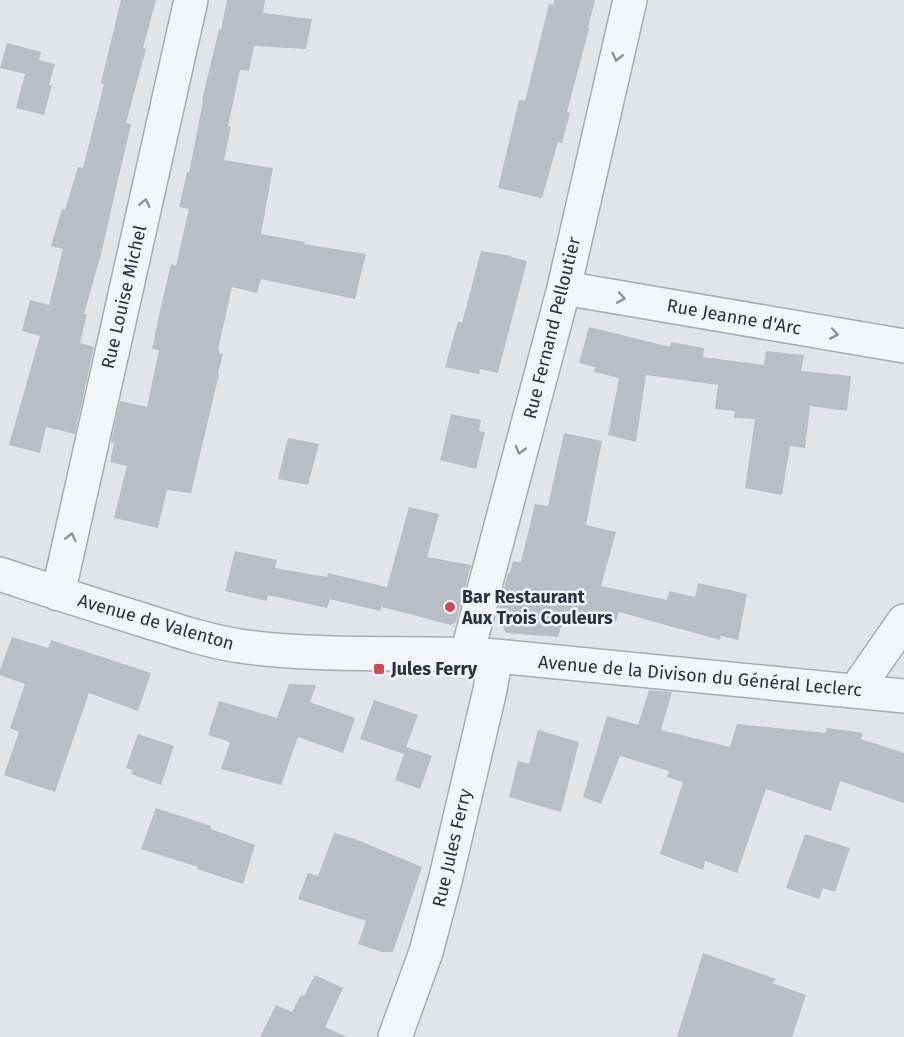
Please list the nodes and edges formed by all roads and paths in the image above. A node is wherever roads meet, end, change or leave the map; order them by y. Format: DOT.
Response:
graph roads {
  1 [pos="191,0"];
  2 [pos="630,0"];
  3 [pos="564,288"];
  4 [pos="904,346"];
  5 [pos="0,574"];
  6 [pos="58,594"];
  7 [pos="904,621"];
  8 [pos="481,655"];
  9 [pos="856,690"];
  10 [pos="904,696"];
  11 [pos="395,1037"];
  6 -- 1 [label="street, Rue Louise Michel, one-way"];
  2 -- 3 [label="street, Rue Fernand Pelloutier, one-way"];
  3 -- 4 [label="street, Rue Jeanne d'Arc, one-way"];
  3 -- 8 [label="street, Rue Fernand Pelloutier, one-way"];
  5 -- 6 [label="street, Avenue de Valenton"];
  6 -- 8 [label="street, Avenue de Valenton"];
  7 -- 9 [label="street"];
  8 -- 9 [label="street, Avenue de la Divison du Général Leclerc"];
  8 -- 11 [label="street, Rue Jules Ferry"];
  9 -- 10 [label="street, Avenue de la Divison du Général Leclerc"];
}
